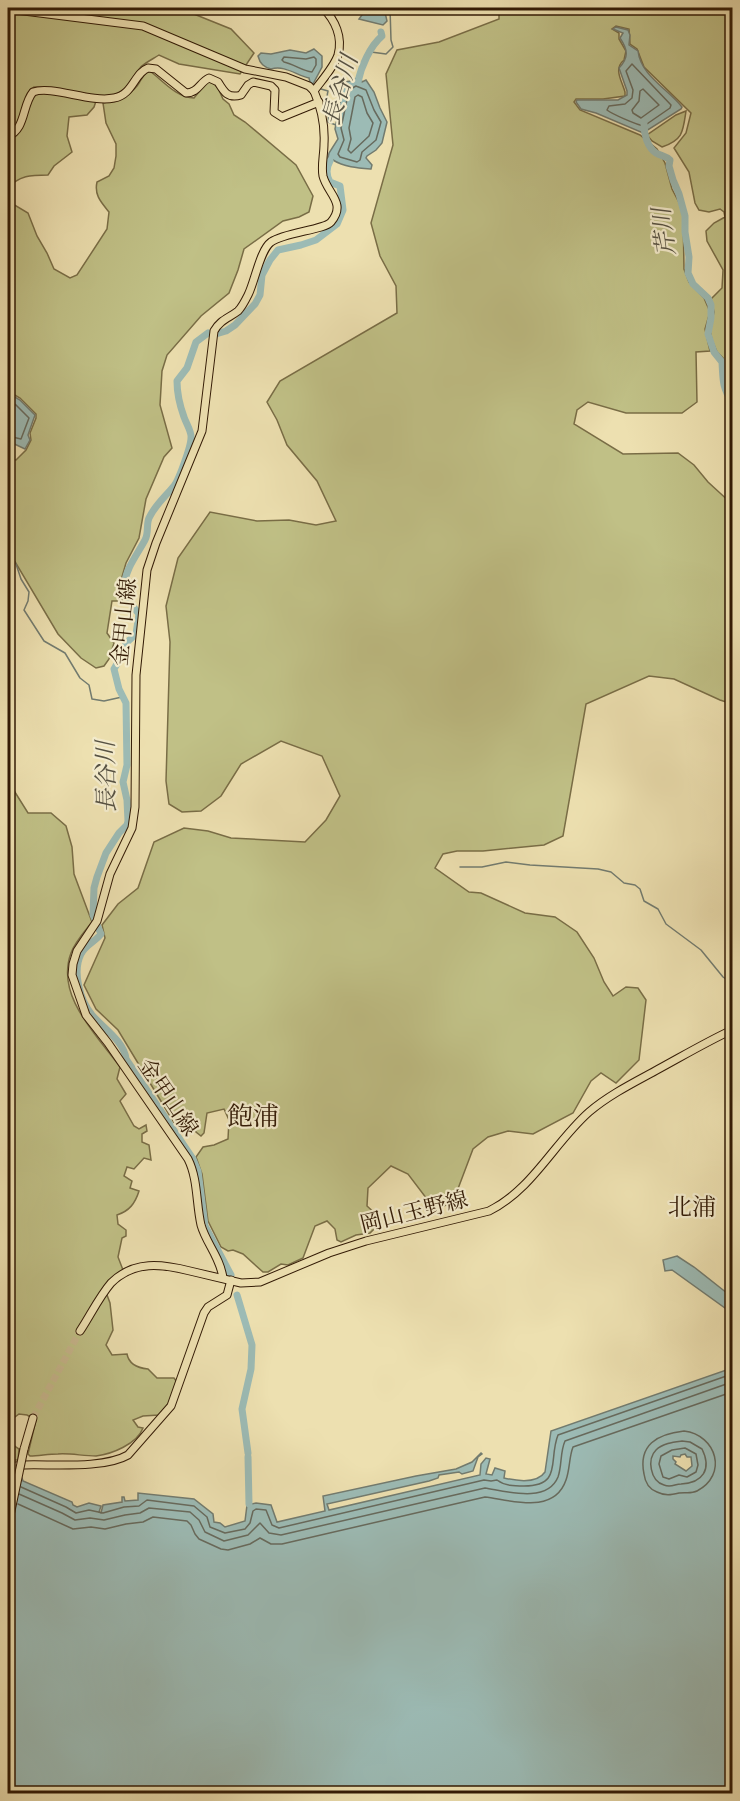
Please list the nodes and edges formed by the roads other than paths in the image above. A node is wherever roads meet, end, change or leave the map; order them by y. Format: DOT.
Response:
graph roads {
  1 [pos="323,8"];
  2 [pos="8,9"];
  3 [pos="314,91"];
  4 [pos="319,102"];
  5 [pos="8,136"];
  6 [pos="732,1030"];
  7 [pos="223,1278"];
  8 [pos="231,1280"];
  9 [pos="81,1331"];
  10 [pos="33,1418"];
  11 [pos="8,1470"];
  12 [pos="8,1525"];
  1 -- 3 [label="main road"];
  2 -- 3 [label="main road"];
  3 -- 4 [label="main road, 金甲山線"];
  4 -- 5 [label="main road"];
  4 -- 7 [label="main road, 金甲山線"];
  6 -- 8 [label="main road, 岡山玉野線"];
  7 -- 8 [label="main road, 岡山玉野線"];
  7 -- 9 [label="main road, 岡山玉野線"];
  8 -- 11 [label="main road"];
  10 -- 12 [label="main road, bridge"];
}
